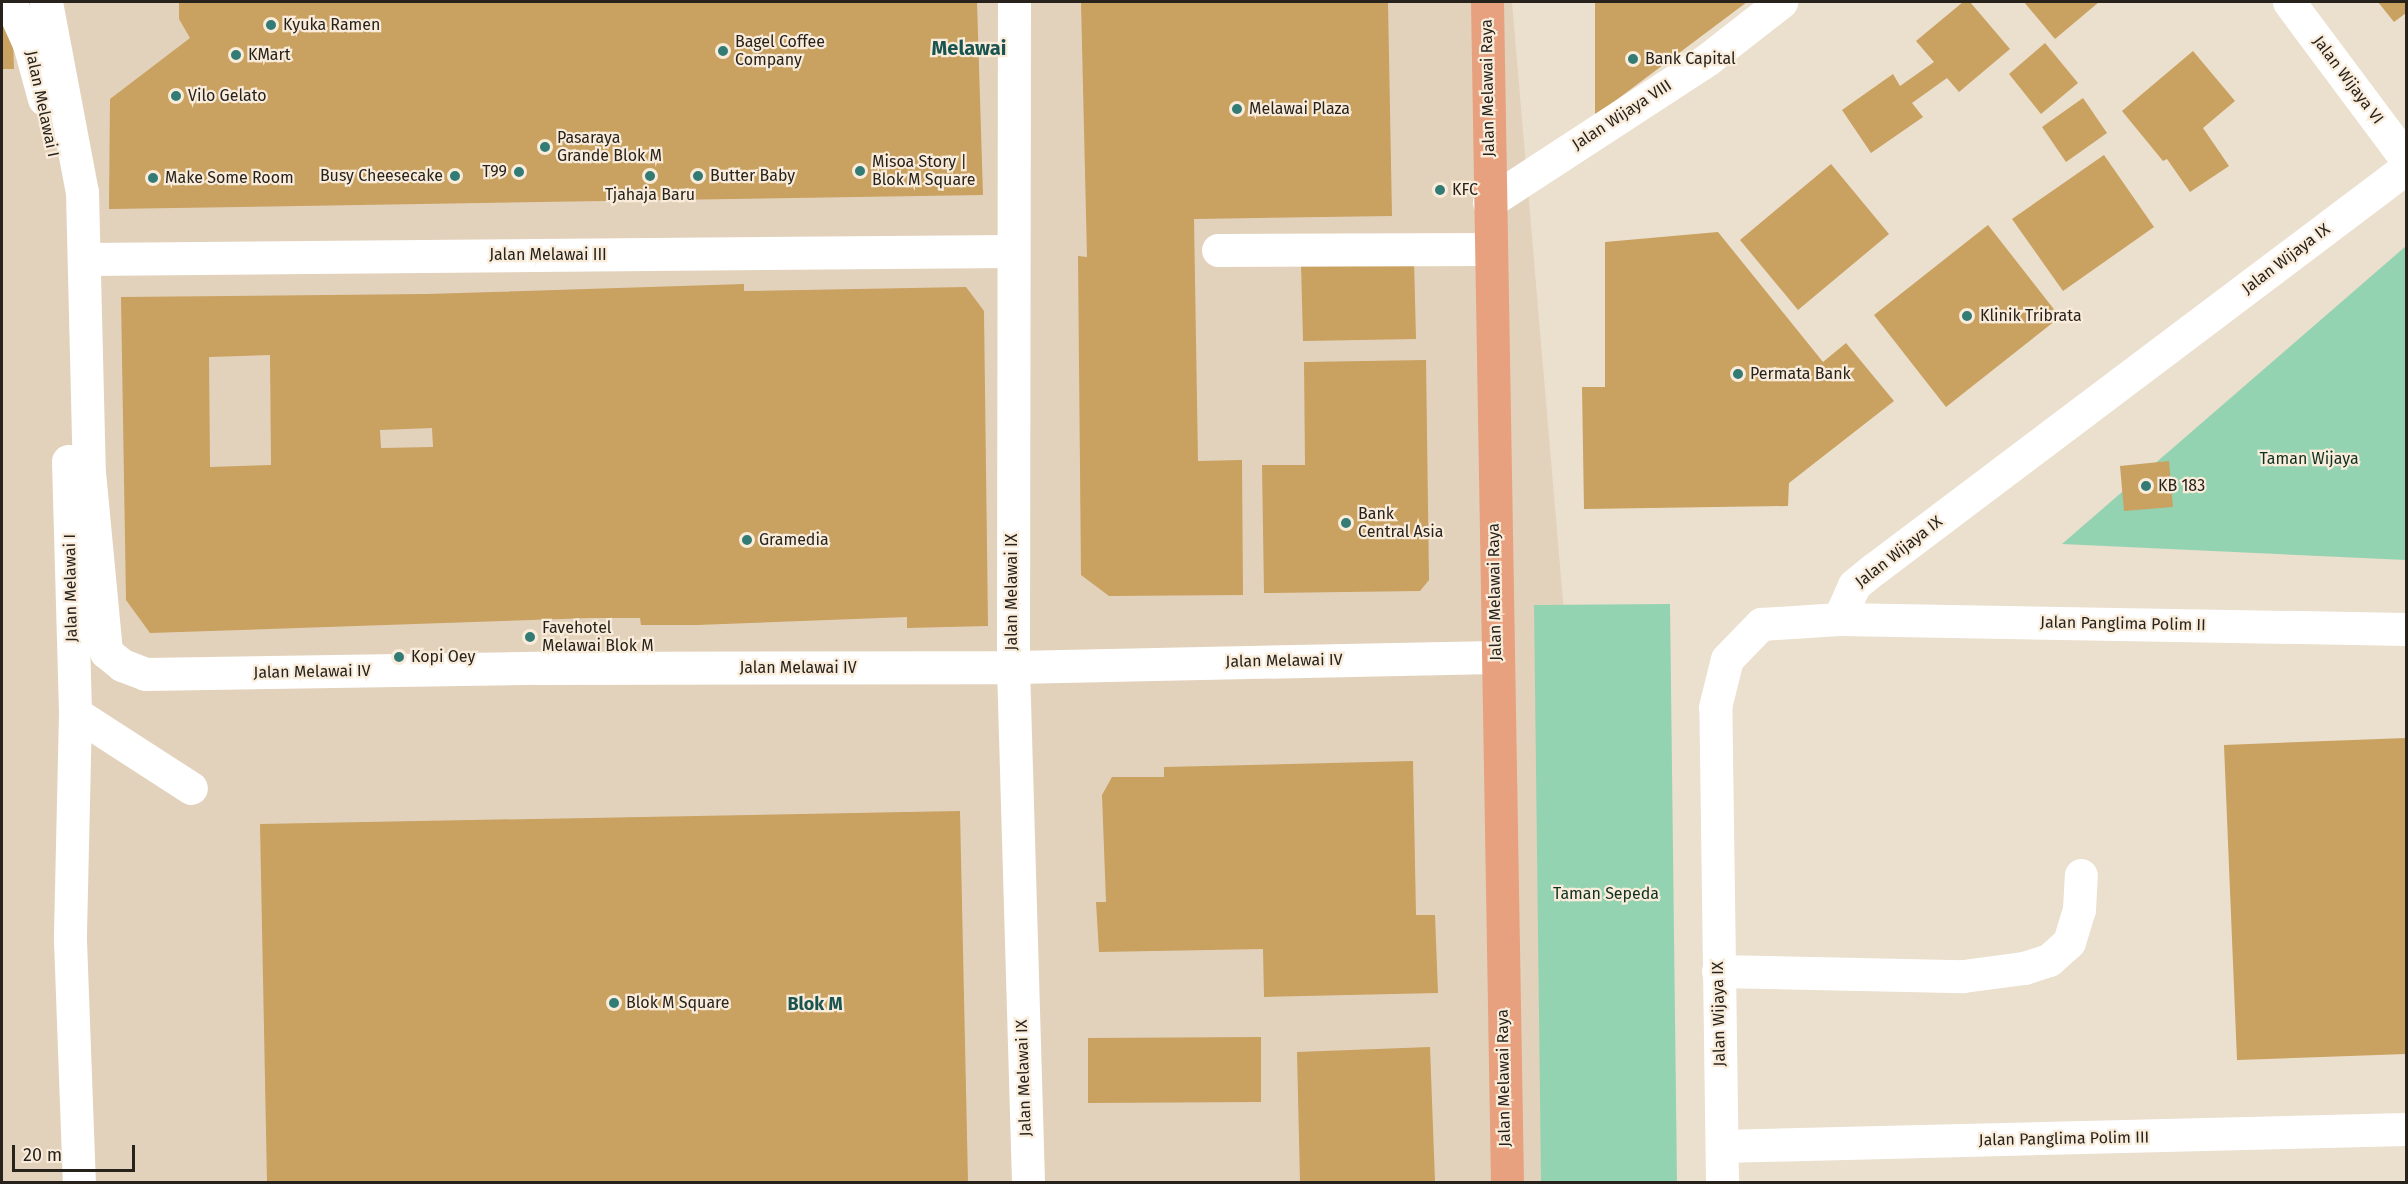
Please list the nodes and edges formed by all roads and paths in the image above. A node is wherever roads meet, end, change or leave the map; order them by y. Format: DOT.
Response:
graph roads {
  1 [pos="10,2"];
  2 [pos="45,2"];
  3 [pos="1014,2"];
  4 [pos="1487,2"];
  5 [pos="1781,2"];
  6 [pos="2289,2"];
  7 [pos="2406,159"];
  8 [pos="2406,168"];
  9 [pos="1489,202"];
  10 [pos="1491,249"];
  11 [pos="1218,250"];
  12 [pos="1011,251"];
  13 [pos="86,259"];
  14 [pos="1839,619"];
  15 [pos="2406,629"];
  16 [pos="106,652"];
  17 [pos="1495,657"];
  18 [pos="1013,667"];
  19 [pos="75,713"];
  20 [pos="191,788"];
  21 [pos="2081,875"];
  22 [pos="1719,971"];
  23 [pos="2406,1129"];
  24 [pos="1722,1146"];
  25 [pos="80,1182"];
  26 [pos="1028,1182"];
  27 [pos="1507,1182"];
  28 [pos="1722,1182"];
  1 -- 19 [label="street, Jalan Melawai I"];
  2 -- 13 [label="street, Jalan Melawai I"];
  3 -- 12 [label="street, Jalan Melawai IX"];
  4 -- 9 [label="main road, Jalan Melawai Raya"];
  5 -- 9 [label="street, Jalan Wijaya VIII"];
  6 -- 7 [label="street, Jalan Wijaya VI"];
  8 -- 14 [label="street, Jalan Wijaya IX"];
  9 -- 10 [label="main road, Jalan Melawai Raya"];
  10 -- 11 [label="street"];
  10 -- 17 [label="main road, Jalan Melawai Raya"];
  12 -- 13 [label="street, Jalan Melawai III"];
  12 -- 18 [label="street, Jalan Melawai IX"];
  13 -- 16 [label="street, Jalan Melawai I"];
  14 -- 15 [label="street, Jalan Panglima Polim II"];
  14 -- 22 [label="street, Jalan Wijaya IX"];
  16 -- 18 [label="street, Jalan Melawai IV"];
  17 -- 18 [label="street, Jalan Melawai IV"];
  17 -- 27 [label="main road, Jalan Melawai Raya"];
  18 -- 26 [label="street, Jalan Melawai IX"];
  19 -- 20 [label="street"];
  19 -- 25 [label="street, Jalan Melawai I"];
  21 -- 22 [label="street"];
  22 -- 24 [label="street, Jalan Wijaya IX"];
  23 -- 24 [label="street, Jalan Panglima Polim III"];
  24 -- 28 [label="street, Jalan Wijaya IX"];
}
